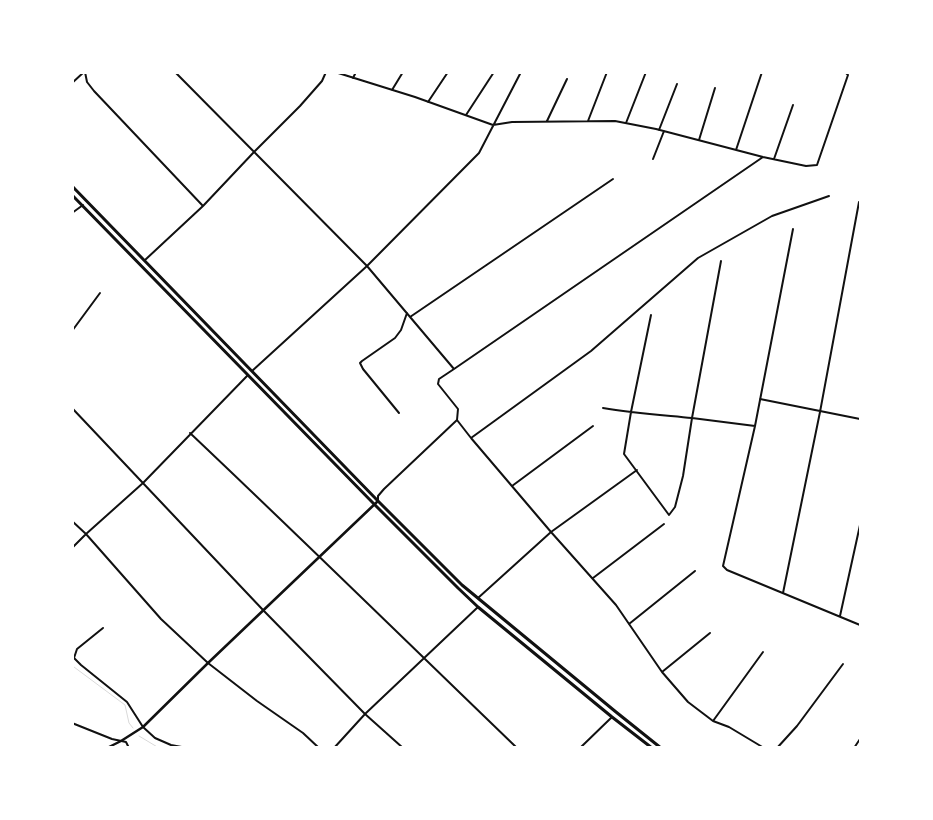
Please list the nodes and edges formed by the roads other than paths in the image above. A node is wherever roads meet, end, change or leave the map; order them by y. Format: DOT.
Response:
graph roads {
  1 [pos="84,72"];
  2 [pos="174,72"];
  3 [pos="326,72"];
  4 [pos="335,72"];
  5 [pos="356,72"];
  6 [pos="403,72"];
  7 [pos="448,72"];
  8 [pos="494,72"];
  9 [pos="521,72"];
  10 [pos="607,72"];
  11 [pos="646,72"];
  12 [pos="762,72"];
  13 [pos="845,72"];
  14 [pos="353,78"];
  15 [pos="567,79"];
  16 [pos="73,81"];
  17 [pos="677,84"];
  18 [pos="715,88"];
  19 [pos="392,90"];
  20 [pos="428,102"];
  21 [pos="793,104"];
  22 [pos="466,115"];
  23 [pos="547,121"];
  24 [pos="588,121"];
  25 [pos="626,123"];
  26 [pos="494,125"];
  27 [pos="659,130"];
  28 [pos="664,131"];
  29 [pos="699,140"];
  30 [pos="736,150"];
  31 [pos="254,152"];
  32 [pos="762,157"];
  33 [pos="653,159"];
  34 [pos="774,159"];
  35 [pos="613,179"];
  36 [pos="72,186"];
  37 [pos="72,195"];
  38 [pos="830,196"];
  39 [pos="859,202"];
  40 [pos="82,205"];
  41 [pos="203,206"];
  42 [pos="72,213"];
  43 [pos="793,229"];
  44 [pos="144,260"];
  45 [pos="721,261"];
  46 [pos="367,266"];
  47 [pos="100,293"];
  48 [pos="407,313"];
  49 [pos="651,315"];
  50 [pos="410,317"];
  51 [pos="72,331"];
  52 [pos="454,369"];
  53 [pos="252,371"];
  54 [pos="248,375"];
  55 [pos="760,399"];
  56 [pos="72,408"];
  57 [pos="603,408"];
  58 [pos="631,412"];
  59 [pos="820,412"];
  60 [pos="399,413"];
  61 [pos="692,418"];
  62 [pos="860,419"];
  63 [pos="457,420"];
  64 [pos="593,426"];
  65 [pos="755,426"];
  66 [pos="190,433"];
  67 [pos="471,438"];
  68 [pos="637,470"];
  69 [pos="143,483"];
  70 [pos="512,486"];
  71 [pos="378,501"];
  72 [pos="374,504"];
  73 [pos="72,521"];
  74 [pos="664,524"];
  75 [pos="860,525"];
  76 [pos="551,532"];
  77 [pos="86,534"];
  78 [pos="72,548"];
  79 [pos="320,556"];
  80 [pos="695,571"];
  81 [pos="593,578"];
  82 [pos="783,593"];
  83 [pos="478,598"];
  84 [pos="478,606"];
  85 [pos="263,610"];
  86 [pos="840,616"];
  87 [pos="629,624"];
  88 [pos="860,625"];
  89 [pos="103,628"];
  90 [pos="710,633"];
  91 [pos="763,652"];
  92 [pos="423,658"];
  93 [pos="208,663"];
  94 [pos="844,664"];
  95 [pos="662,672"];
  96 [pos="365,714"];
  97 [pos="612,717"];
  98 [pos="713,721"];
  99 [pos="72,723"];
  100 [pos="143,727"];
  101 [pos="860,739"];
  102 [pos="121,741"];
  103 [pos="107,748"];
  104 [pos="129,748"];
  105 [pos="187,748"];
  106 [pos="319,748"];
  107 [pos="334,748"];
  108 [pos="403,748"];
  109 [pos="517,748"];
  110 [pos="580,748"];
  111 [pos="652,748"];
  112 [pos="661,748"];
  113 [pos="764,748"];
  114 [pos="777,748"];
  115 [pos="854,748"];
  1 -- 16 [label="street"];
  1 -- 41 [label="street"];
  2 -- 31 [label="street"];
  3 -- 31 [label="street"];
  4 -- 14 [label="street"];
  5 -- 14 [label="street"];
  6 -- 19 [label="street"];
  7 -- 20 [label="street"];
  8 -- 22 [label="street"];
  9 -- 26 [label="street"];
  10 -- 24 [label="street"];
  11 -- 25 [label="street"];
  12 -- 30 [label="street"];
  13 -- 34 [label="street"];
  14 -- 19 [label="street"];
  15 -- 23 [label="street"];
  17 -- 27 [label="street"];
  18 -- 29 [label="street"];
  19 -- 20 [label="street"];
  20 -- 22 [label="street"];
  21 -- 34 [label="street"];
  22 -- 26 [label="street"];
  23 -- 24 [label="street"];
  23 -- 26 [label="street"];
  24 -- 25 [label="street"];
  25 -- 27 [label="street"];
  26 -- 46 [label="street"];
  27 -- 28 [label="street"];
  28 -- 29 [label="street"];
  28 -- 33 [label="street"];
  29 -- 30 [label="street"];
  30 -- 32 [label="street"];
  31 -- 41 [label="street"];
  31 -- 46 [label="street"];
  32 -- 34 [label="street"];
  32 -- 52 [label="street"];
  35 -- 50 [label="street"];
  36 -- 44 [label="highway"];
  37 -- 40 [label="highway"];
  38 -- 67 [label="street"];
  39 -- 59 [label="street"];
  40 -- 42 [label="street"];
  40 -- 54 [label="highway"];
  41 -- 44 [label="street"];
  43 -- 55 [label="street"];
  44 -- 53 [label="highway"];
  45 -- 61 [label="street"];
  46 -- 48 [label="street"];
  46 -- 53 [label="street"];
  47 -- 51 [label="street"];
  48 -- 50 [label="street"];
  48 -- 60 [label="street"];
  49 -- 58 [label="street"];
  50 -- 52 [label="street"];
  52 -- 63 [label="street"];
  53 -- 71 [label="highway"];
  54 -- 66 [label="street"];
  54 -- 72 [label="highway"];
  55 -- 59 [label="street"];
  55 -- 65 [label="street"];
  56 -- 69 [label="street"];
  57 -- 58 [label="street"];
  58 -- 61 [label="street"];
  58 -- 68 [label="street"];
  59 -- 62 [label="street"];
  59 -- 82 [label="street"];
  61 -- 65 [label="street"];
  61 -- 68 [label="street"];
  63 -- 67 [label="street"];
  63 -- 71 [label="street"];
  64 -- 70 [label="street"];
  65 -- 82 [label="street"];
  66 -- 69 [label="street"];
  66 -- 79 [label="street"];
  67 -- 70 [label="street"];
  68 -- 76 [label="street"];
  69 -- 77 [label="street"];
  69 -- 85 [label="street"];
  70 -- 76 [label="street"];
  71 -- 72 [label="street"];
  71 -- 83 [label="highway"];
  72 -- 79 [label="street"];
  72 -- 84 [label="highway"];
  73 -- 77 [label="street"];
  74 -- 81 [label="street"];
  75 -- 86 [label="street"];
  76 -- 81 [label="street"];
  76 -- 83 [label="street"];
  77 -- 78 [label="street"];
  77 -- 93 [label="street"];
  79 -- 85 [label="street"];
  79 -- 92 [label="street"];
  80 -- 87 [label="street"];
  81 -- 87 [label="street"];
  82 -- 86 [label="street"];
  83 -- 112 [label="highway"];
  84 -- 92 [label="street"];
  84 -- 97 [label="highway"];
  85 -- 93 [label="street"];
  85 -- 96 [label="street"];
  86 -- 88 [label="street"];
  87 -- 95 [label="street"];
  89 -- 100 [label="street"];
  90 -- 95 [label="street"];
  91 -- 98 [label="street"];
  92 -- 96 [label="street"];
  92 -- 109 [label="street"];
  93 -- 100 [label="street"];
  93 -- 106 [label="street"];
  94 -- 114 [label="street"];
  95 -- 98 [label="street"];
  96 -- 107 [label="street"];
  96 -- 108 [label="street"];
  97 -- 110 [label="street"];
  97 -- 111 [label="highway"];
  98 -- 113 [label="street"];
  99 -- 102 [label="street"];
  100 -- 102 [label="street"];
  100 -- 105 [label="street"];
  101 -- 115 [label="street"];
  102 -- 103 [label="street"];
  102 -- 104 [label="street"];
}
